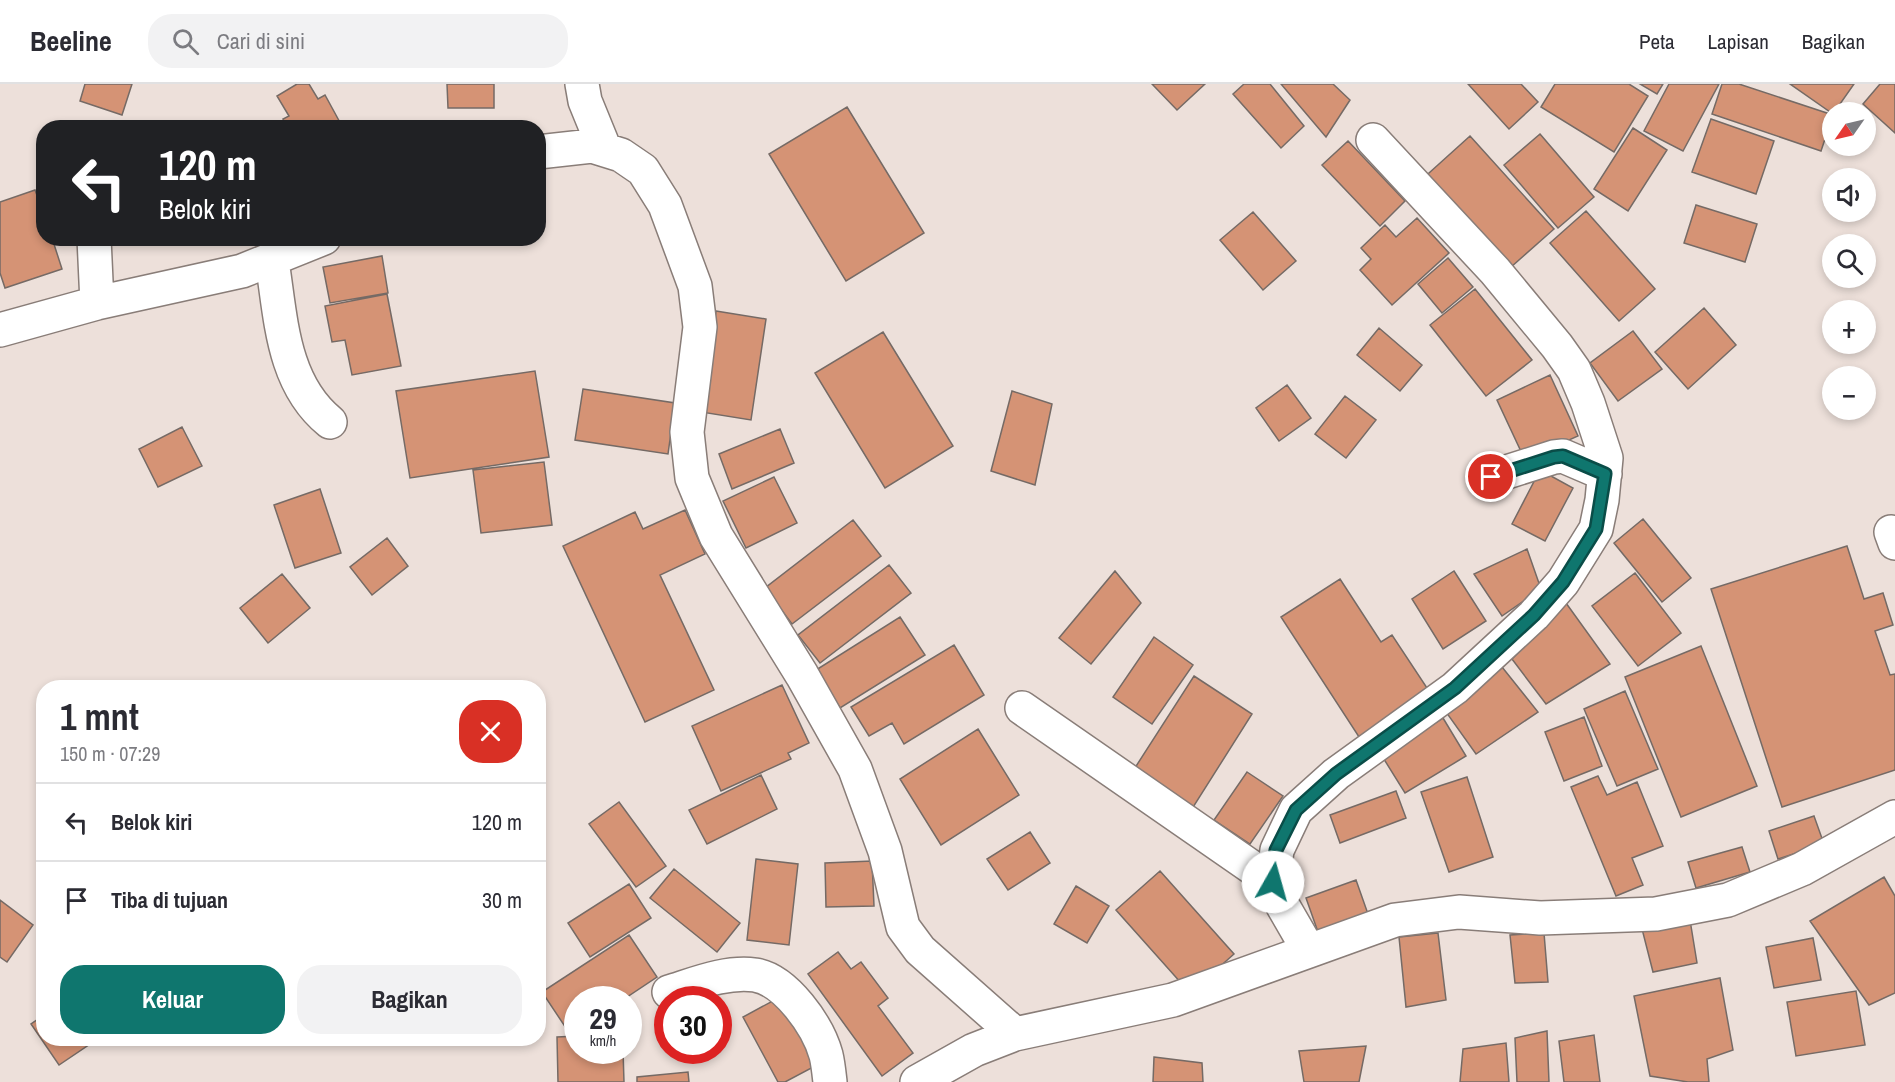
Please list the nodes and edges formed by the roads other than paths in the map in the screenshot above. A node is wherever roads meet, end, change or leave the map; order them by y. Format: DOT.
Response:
graph roads {
  1 [pos="582,84"];
  2 [pos="1373,140"];
  3 [pos="605,150"];
  4 [pos="546,151"];
  5 [pos="94,246"];
  6 [pos="306,246"];
  7 [pos="272,261"];
  8 [pos="97,303"];
  9 [pos="0,330"];
  10 [pos="330,422"];
  11 [pos="1605,474"];
  12 [pos="1491,477"];
  13 [pos="1022,708"];
  14 [pos="1895,817"];
  15 [pos="1273,882"];
  16 [pos="1310,951"];
  17 [pos="690,986"];
  18 [pos="1015,1034"];
  19 [pos="830,1082"];
  20 [pos="917,1082"];
  1 -- 3 [label="street"];
  2 -- 11 [label="street"];
  3 -- 4 [label="street"];
  3 -- 18 [label="street"];
  5 -- 8 [label="street"];
  6 -- 7 [label="street"];
  7 -- 8 [label="street"];
  7 -- 10 [label="street"];
  8 -- 9 [label="street"];
  11 -- 12 [label="street"];
  11 -- 15 [label="street"];
  13 -- 15 [label="street"];
  14 -- 16 [label="street"];
  15 -- 16 [label="street"];
  16 -- 18 [label="street"];
  17 -- 19 [label="street"];
  18 -- 20 [label="street"];
}
